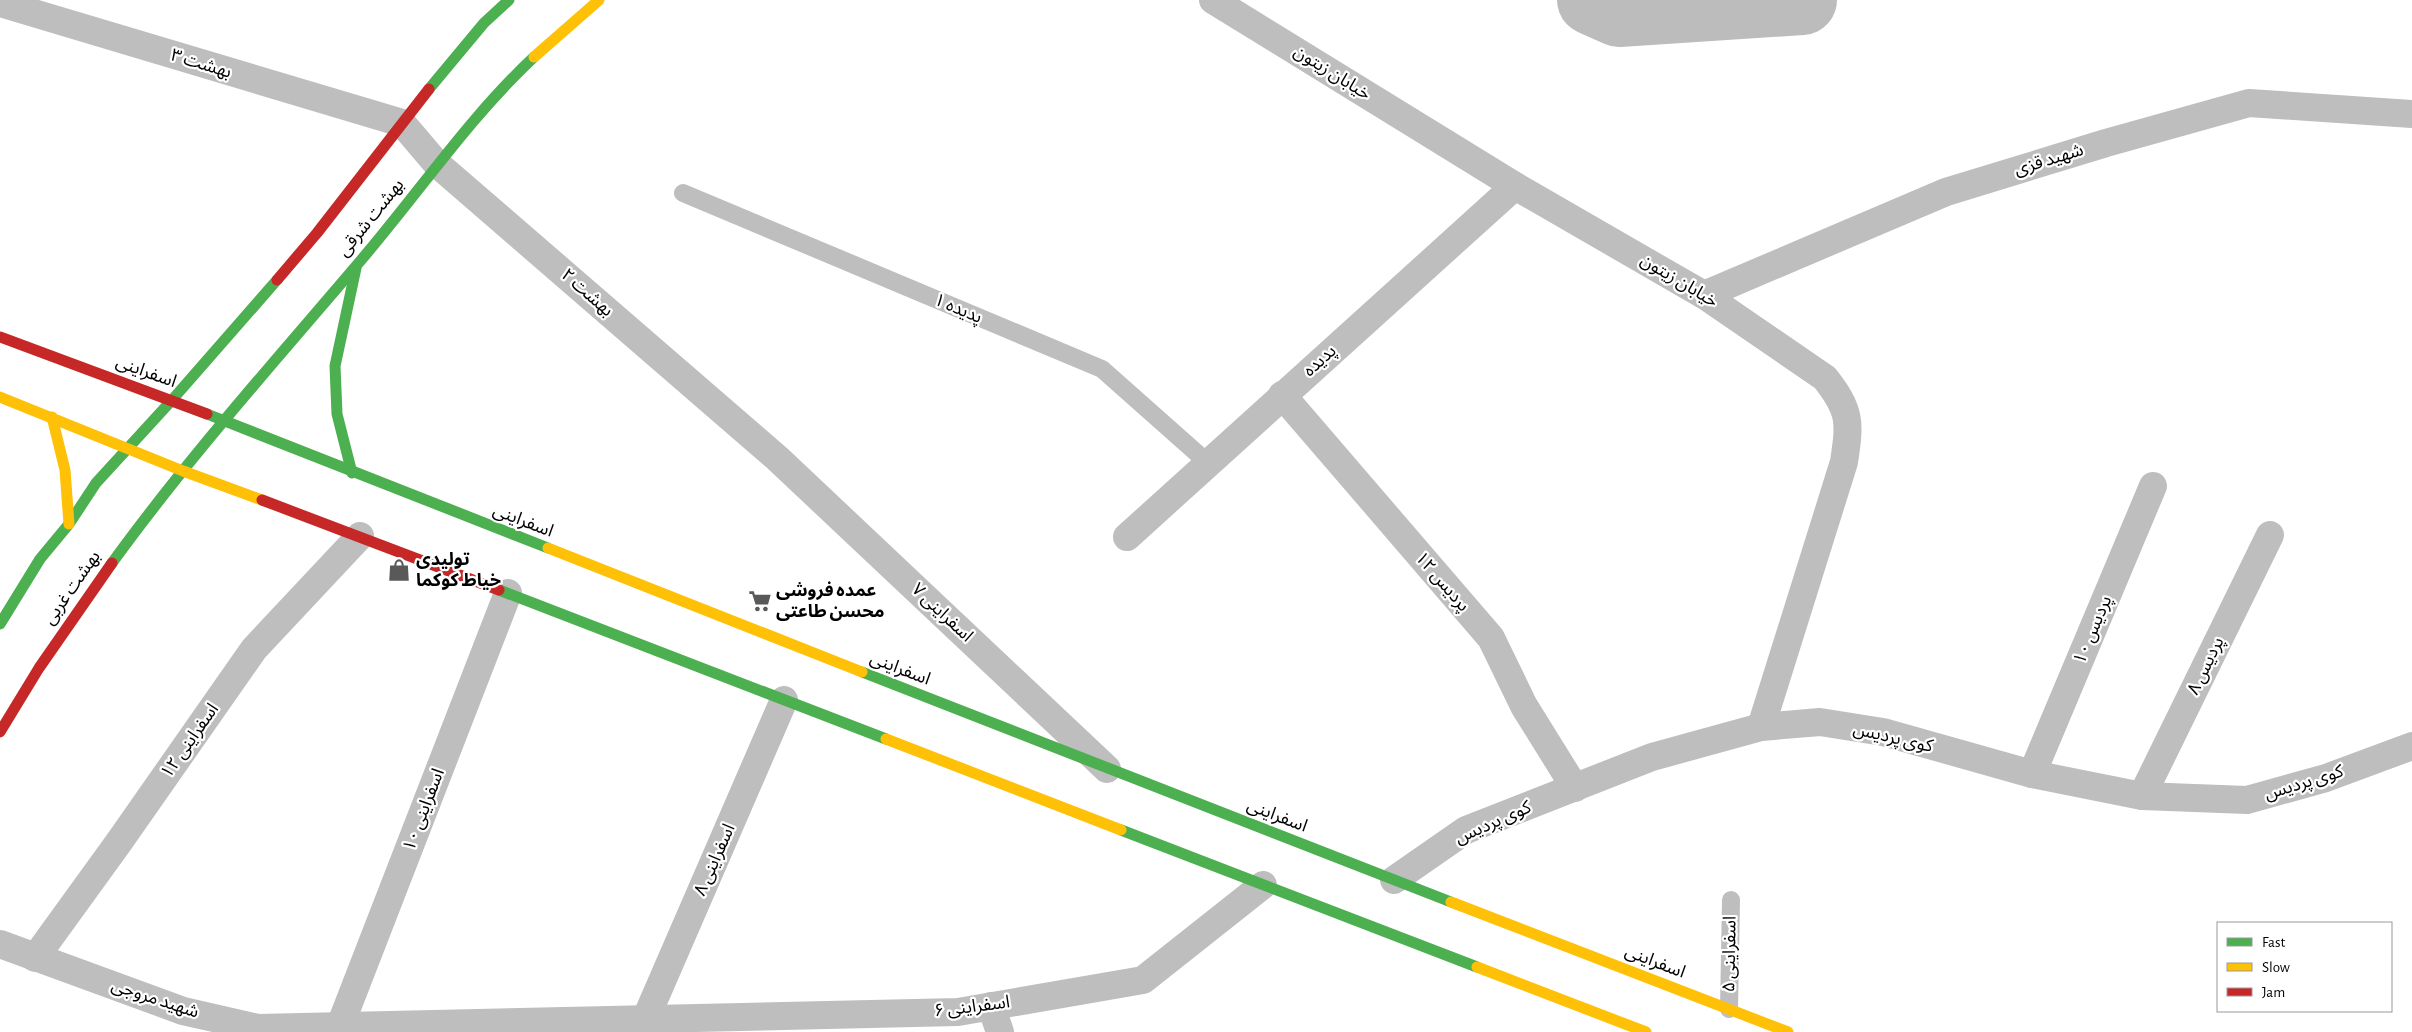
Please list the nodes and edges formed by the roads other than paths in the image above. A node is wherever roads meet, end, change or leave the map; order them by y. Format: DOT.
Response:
graph roads {
  1 [pos="510,0"];
  2 [pos="599,0"];
  3 [pos="1214,0"];
  4 [pos="0,3"];
  5 [pos="2412,114"];
  6 [pos="402,124"];
  7 [pos="436,163"];
  8 [pos="1515,186"];
  9 [pos="683,193"];
  10 [pos="357,264"];
  11 [pos="1704,295"];
  12 [pos="0,337"];
  13 [pos="1282,395"];
  14 [pos="0,397"];
  15 [pos="172,400"];
  16 [pos="52,417"];
  17 [pos="222,421"];
  18 [pos="128,448"];
  19 [pos="776,458"];
  20 [pos="1208,463"];
  21 [pos="183,471"];
  22 [pos="352,473"];
  23 [pos="2154,486"];
  24 [pos="69,524"];
  25 [pos="2270,535"];
  26 [pos="360,536"];
  27 [pos="1126,537"];
  28 [pos="508,593"];
  29 [pos="0,624"];
  30 [pos="784,700"];
  31 [pos="1761,727"];
  32 [pos="0,732"];
  33 [pos="2412,746"];
  34 [pos="1107,769"];
  35 [pos="2032,774"];
  36 [pos="1575,788"];
  37 [pos="2142,796"];
  38 [pos="1394,880"];
  39 [pos="1263,885"];
  40 [pos="1731,900"];
  41 [pos="0,944"];
  42 [pos="35,958"];
  43 [pos="991,1006"];
  44 [pos="1729,1009"];
  45 [pos="340,1026"];
  46 [pos="642,1026"];
  47 [pos="257,1030"];
  48 [pos="1000,1032"];
  49 [pos="1646,1032"];
  50 [pos="1788,1032"];
  1 -- 6 [label="street, بهشت شرقی"];
  2 -- 7 [label="street, بهشت شرقی"];
  3 -- 8 [label="street, خیابان زیتون"];
  4 -- 6 [label="street, بهشت ۳"];
  5 -- 11 [label="street, شهید قزی"];
  6 -- 7 [label="street, بهشت ۲"];
  6 -- 15 [label="street, بهشت شرقی"];
  7 -- 10 [label="street, بهشت شرقی"];
  7 -- 19 [label="street, بهشت ۲"];
  8 -- 11 [label="street, خیابان زیتون"];
  8 -- 13 [label="street, پدیده"];
  9 -- 20 [label="lane, پدیده ۱"];
  10 -- 17 [label="street, بهشت شرقی"];
  10 -- 22 [label="street"];
  11 -- 31 [label="street, خیابان زیتون"];
  12 -- 15 [label="street, اسفراینی"];
  13 -- 20 [label="street, پدیده"];
  13 -- 36 [label="street, پردیس ۱۲"];
  14 -- 16 [label="street"];
  15 -- 17 [label="street, اسفراینی"];
  15 -- 18 [label="street, بهشت شرقی"];
  16 -- 18 [label="street"];
  16 -- 24 [label="street"];
  17 -- 21 [label="street, بهشت شرقی"];
  17 -- 22 [label="street, اسفراینی"];
  18 -- 21 [label="street"];
  18 -- 24 [label="street"];
  19 -- 34 [label="street, اسفراینی ۷"];
  20 -- 27 [label="street, پدیده"];
  21 -- 26 [label="street"];
  21 -- 32 [label="street, بهشت غربی"];
  22 -- 34 [label="street, اسفراینی"];
  23 -- 35 [label="street, پردیس ۱۰"];
  24 -- 29 [label="street"];
  25 -- 37 [label="street, پردیس ۸"];
  26 -- 28 [label="street"];
  26 -- 42 [label="street, اسفراینی ۱۲"];
  28 -- 30 [label="street"];
  28 -- 45 [label="street, اسفراینی ۱۰"];
  30 -- 39 [label="street"];
  30 -- 46 [label="street, اسفراینی ۸"];
  31 -- 35 [label="street, کوی پردیس"];
  31 -- 36 [label="street, کوی پردیس"];
  33 -- 37 [label="street, کوی پردیس"];
  34 -- 38 [label="street, اسفراینی"];
  35 -- 37 [label="street, کوی پردیس"];
  36 -- 38 [label="street, کوی پردیس"];
  38 -- 44 [label="street, اسفراینی"];
  39 -- 43 [label="street, اسفراینی ۶"];
  39 -- 49 [label="street"];
  40 -- 44 [label="lane, اسفراینی ۵"];
  41 -- 42 [label="street, شهید مروجی"];
  42 -- 47 [label="street, شهید مروجی"];
  43 -- 46 [label="street, اسفراینی ۶"];
  43 -- 48 [label="street"];
  44 -- 50 [label="street, اسفراینی"];
  45 -- 46 [label="street, شهید مروجی"];
  45 -- 47 [label="street, شهید مروجی"];
}
